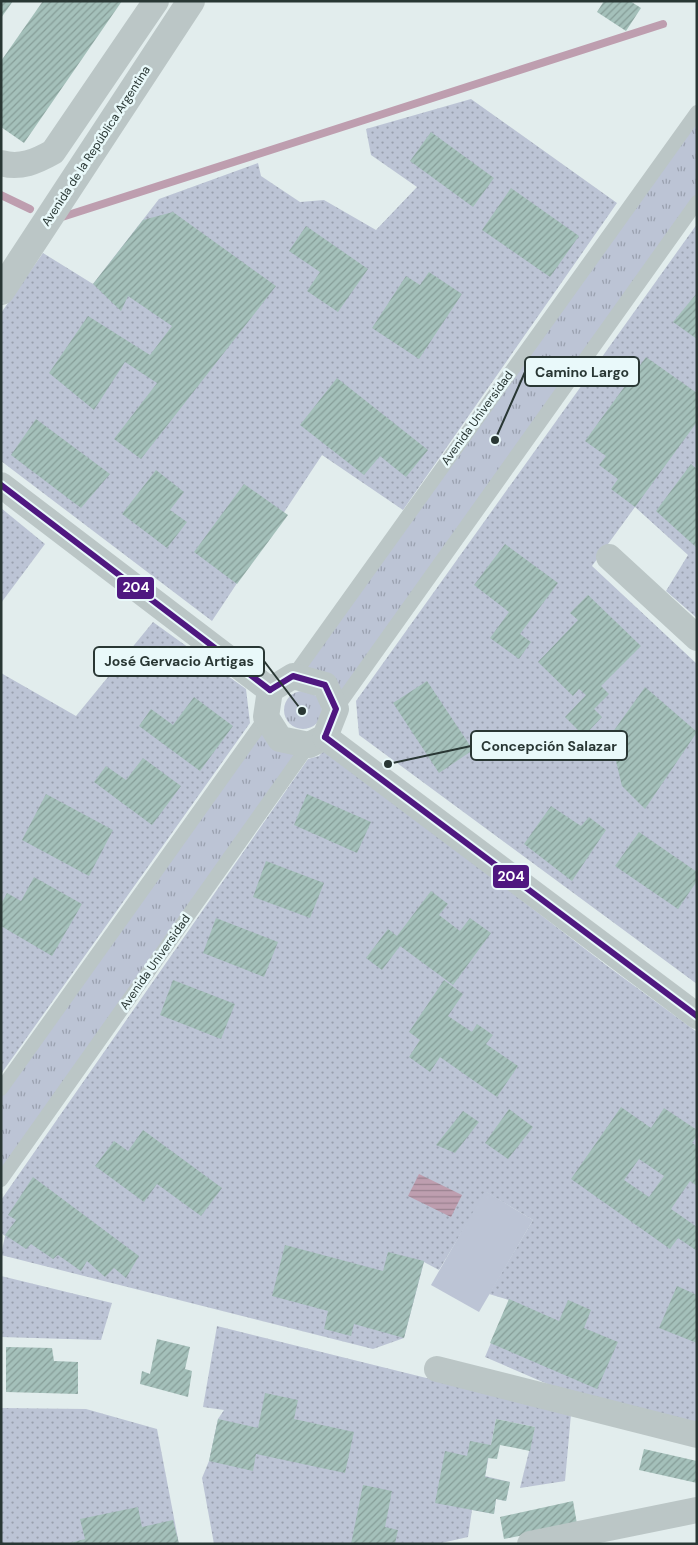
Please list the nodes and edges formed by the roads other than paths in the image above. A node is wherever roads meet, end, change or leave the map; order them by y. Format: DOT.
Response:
graph roads {
  1 [pos="156,1"];
  2 [pos="191,1"];
  3 [pos="697,112"];
  4 [pos="6,164"];
  5 [pos="697,202"];
  6 [pos="1,291"];
  7 [pos="1,485"];
  8 [pos="609,557"];
  9 [pos="697,638"];
  10 [pos="293,676"];
  11 [pos="270,690"];
  12 [pos="336,709"];
  13 [pos="266,717"];
  14 [pos="317,741"];
  15 [pos="697,1016"];
  16 [pos="1,1089"];
  17 [pos="1,1180"];
  18 [pos="437,1369"];
  19 [pos="697,1435"];
  20 [pos="697,1510"];
  21 [pos="530,1544"];
  1 -- 4 [label="street"];
  2 -- 6 [label="street, Avenida de la República Argentina"];
  3 -- 10 [label="lane, Avenida Universidad"];
  5 -- 12 [label="lane"];
  7 -- 11 [label="street"];
  8 -- 9 [label="street"];
  10 -- 11 [label="street"];
  10 -- 12 [label="street"];
  11 -- 13 [label="street"];
  12 -- 14 [label="street"];
  13 -- 14 [label="street"];
  13 -- 16 [label="lane"];
  14 -- 15 [label="street"];
  14 -- 17 [label="lane, Avenida Universidad"];
  18 -- 19 [label="street"];
  20 -- 21 [label="street"];
}
